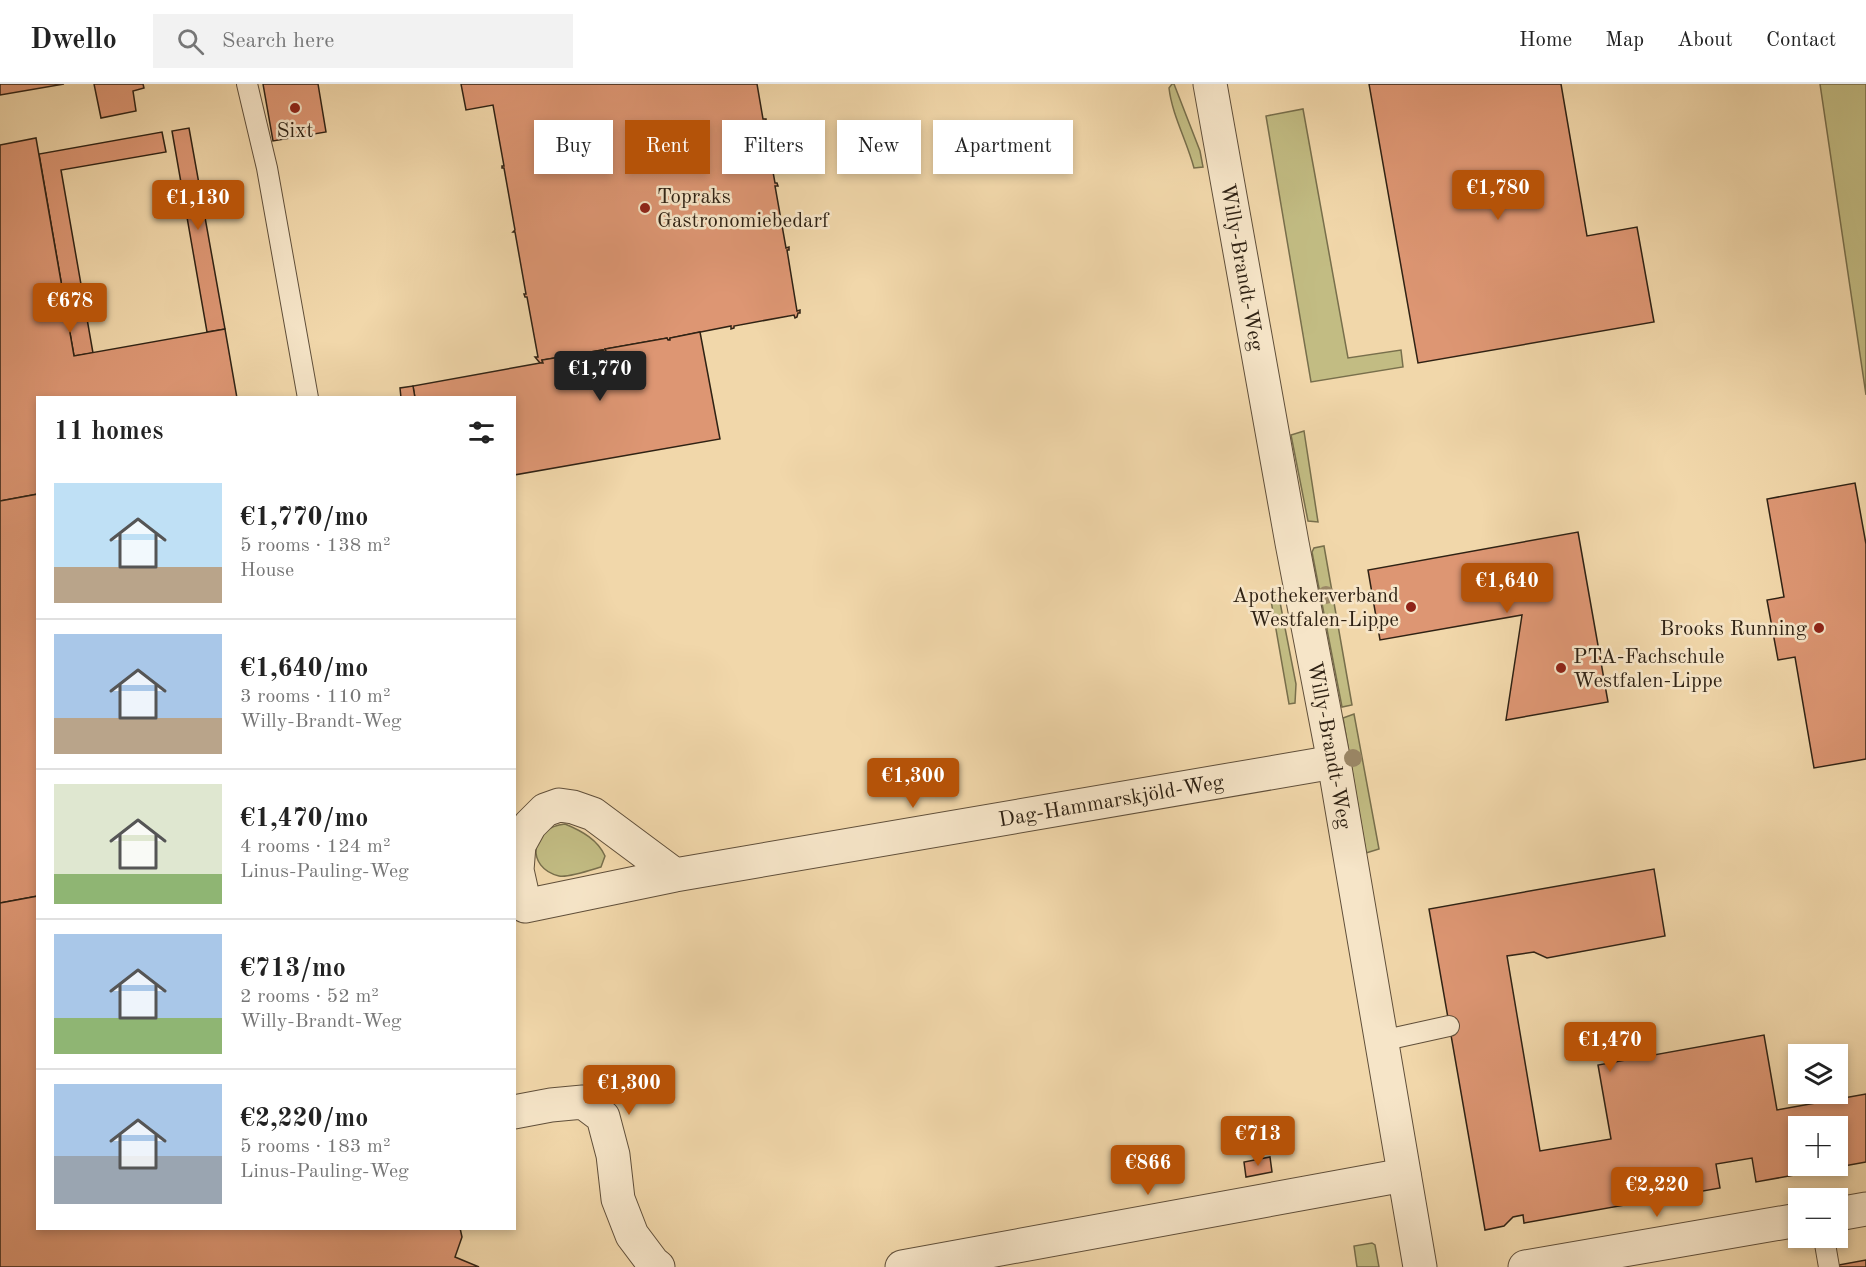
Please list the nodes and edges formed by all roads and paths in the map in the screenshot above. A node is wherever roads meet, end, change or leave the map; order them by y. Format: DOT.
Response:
graph roads {
  1 [pos="247,84"];
  2 [pos="1210,84"];
  3 [pos="308,396"];
  4 [pos="1334,762"];
  5 [pos="675,875"];
  6 [pos="1449,1026"];
  7 [pos="1381,1041"];
  8 [pos="516,1112"];
  9 [pos="1404,1175"];
  10 [pos="1866,1209"];
  11 [pos="1848,1212"];
  12 [pos="1788,1222"];
  13 [pos="1826,1248"];
  14 [pos="658,1267"];
  15 [pos="902,1267"];
  16 [pos="1420,1267"];
  17 [pos="1525,1267"];
  18 [pos="1829,1267"];
  1 -- 3 [label="lane"];
  2 -- 4 [label="street, Willy-Brandt-Weg"];
  4 -- 5 [label="street, Dag-Hammarskjöld-Weg"];
  4 -- 7 [label="street, Willy-Brandt-Weg"];
  6 -- 7 [label="lane"];
  7 -- 9 [label="street, Willy-Brandt-Weg"];
  8 -- 14 [label="street"];
  9 -- 15 [label="street"];
  9 -- 16 [label="street, Willy-Brandt-Weg"];
  10 -- 11 [label="street"];
  12 -- 17 [label="street"];
  13 -- 18 [label="lane"];
}
